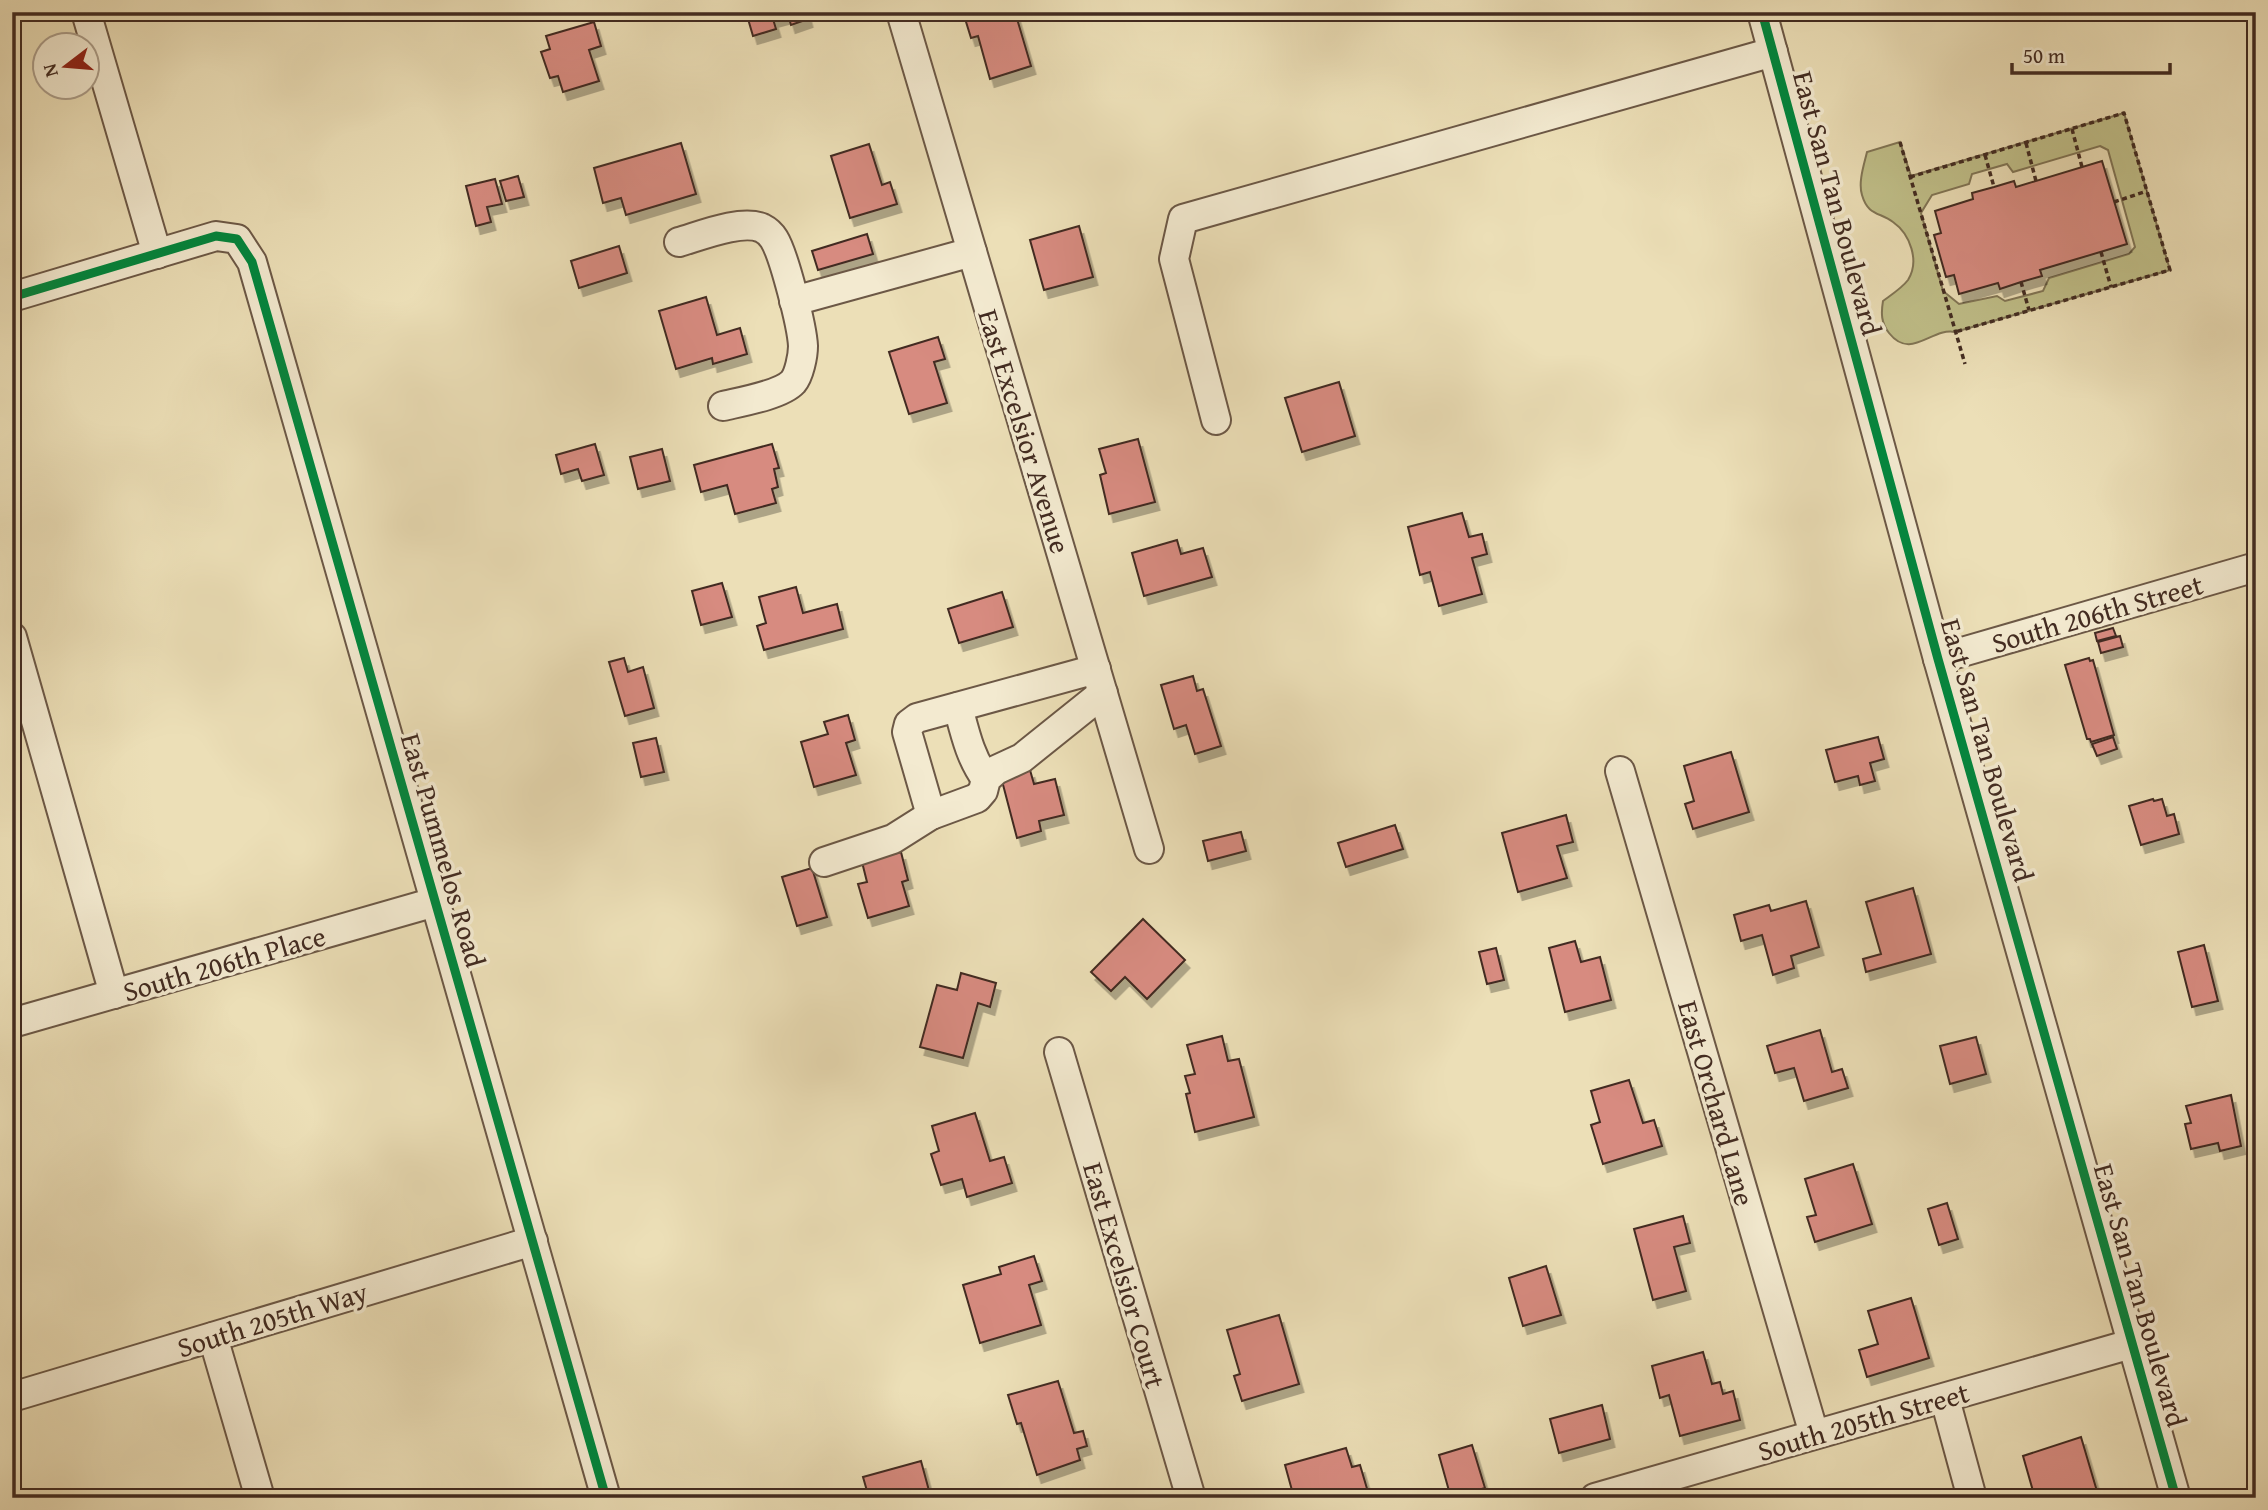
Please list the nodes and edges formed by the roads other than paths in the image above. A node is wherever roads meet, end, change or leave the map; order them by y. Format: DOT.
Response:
graph roads {
  1 [pos="86,12"];
  2 [pos="901,12"];
  3 [pos="1762,12"];
  4 [pos="1773,52"];
  5 [pos="679,242"];
  6 [pos="972,252"];
  7 [pos="157,254"];
  8 [pos="12,297"];
  9 [pos="794,301"];
  10 [pos="723,406"];
  11 [pos="1216,420"];
  12 [pos="2256,567"];
  13 [pos="12,637"];
  14 [pos="1938,659"];
  15 [pos="1099,681"];
  16 [pos="958,707"];
  17 [pos="1620,771"];
  18 [pos="986,779"];
  19 [pos="931,815"];
  20 [pos="1149,849"];
  21 [pos="824,862"];
  22 [pos="435,902"];
  23 [pos="114,994"];
  24 [pos="12,1023"];
  25 [pos="1059,1052"];
  26 [pos="533,1241"];
  27 [pos="213,1337"];
  28 [pos="2131,1344"];
  29 [pos="12,1397"];
  30 [pos="1945,1399"];
  31 [pos="1814,1434"];
  32 [pos="1646,1491"];
  33 [pos="260,1498"];
  34 [pos="606,1498"];
  35 [pos="1191,1498"];
  36 [pos="1595,1498"];
  37 [pos="1972,1498"];
  38 [pos="2176,1498"];
  1 -- 7 [label="street"];
  2 -- 6 [label="street, East Excelsior Avenue"];
  3 -- 4 [label="street, East San Tan Boulevard"];
  4 -- 11 [label="street"];
  4 -- 14 [label="street, East San Tan Boulevard"];
  5 -- 9 [label="street"];
  6 -- 9 [label="street"];
  6 -- 15 [label="street, East Excelsior Avenue"];
  7 -- 8 [label="street"];
  7 -- 22 [label="street, East Pummelos Road"];
  9 -- 10 [label="street"];
  12 -- 14 [label="street, South 206th Street"];
  13 -- 23 [label="street"];
  14 -- 28 [label="street, East San Tan Boulevard"];
  15 -- 16 [label="street"];
  15 -- 18 [label="street"];
  15 -- 20 [label="street, East Excelsior Avenue"];
  16 -- 18 [label="street"];
  16 -- 19 [label="street"];
  17 -- 31 [label="street, East Orchard Lane"];
  18 -- 19 [label="street"];
  19 -- 21 [label="street"];
  22 -- 23 [label="street, South 206th Place"];
  22 -- 26 [label="street, East Pummelos Road"];
  23 -- 24 [label="street, South 206th Place"];
  25 -- 35 [label="street, East Excelsior Court"];
  26 -- 27 [label="street, South 205th Way"];
  26 -- 34 [label="street, East Pummelos Road"];
  27 -- 29 [label="street, South 205th Way"];
  27 -- 33 [label="street"];
  28 -- 30 [label="street, South 205th Street"];
  28 -- 38 [label="street, East San Tan Boulevard"];
  30 -- 31 [label="street, South 205th Street"];
  30 -- 37 [label="street"];
  31 -- 32 [label="street, South 205th Street"];
  32 -- 36 [label="street, South 205th Street"];
}
